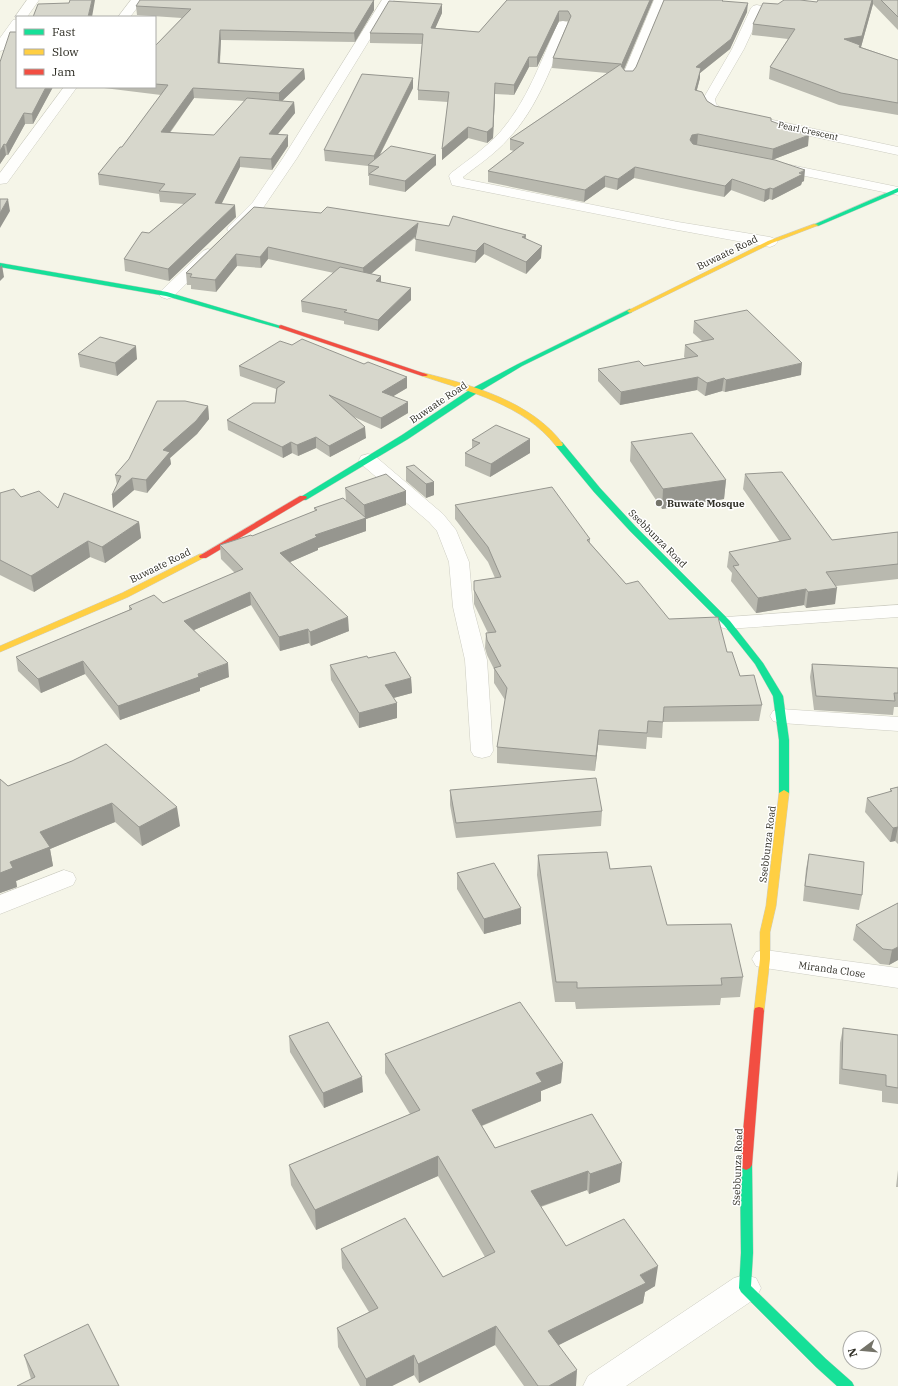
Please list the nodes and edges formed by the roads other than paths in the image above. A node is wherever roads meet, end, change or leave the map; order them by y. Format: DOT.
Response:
graph roads {
  1 [pos="33,0"];
  2 [pos="137,0"];
  3 [pos="388,0"];
  4 [pos="660,0"];
  5 [pos="757,8"];
  6 [pos="22,16"];
  7 [pos="125,16"];
  8 [pos="16,24"];
  9 [pos="563,25"];
  10 [pos="0,47"];
  11 [pos="628,77"];
  12 [pos="70,88"];
  13 [pos="898,151"];
  14 [pos="766,164"];
  15 [pos="0,180"];
  16 [pos="897,190"];
  17 [pos="226,237"];
  18 [pos="770,242"];
  19 [pos="216,247"];
  20 [pos="0,265"];
  21 [pos="167,294"];
  22 [pos="474,391"];
  23 [pos="368,460"];
  24 [pos="898,611"];
  25 [pos="727,623"];
  26 [pos="0,649"];
  27 [pos="781,716"];
  28 [pos="898,724"];
  29 [pos="482,751"];
  30 [pos="64,879"];
  31 [pos="0,906"];
  32 [pos="765,959"];
  33 [pos="898,978"];
  34 [pos="745,1288"];
  35 [pos="599,1386"];
  36 [pos="847,1386"];
  1 -- 6 [label="street"];
  2 -- 7 [label="street"];
  3 -- 17 [label="street"];
  4 -- 11 [label="street"];
  5 -- 13 [label="street, Pearl Crescent"];
  8 -- 10 [label="street"];
  9 -- 18 [label="street"];
  12 -- 15 [label="street"];
  14 -- 16 [label="street"];
  16 -- 18 [label="street, Buwaate Road"];
  18 -- 22 [label="street, Buwaate Road"];
  19 -- 21 [label="street"];
  20 -- 21 [label="street, Ssebbunza Road"];
  21 -- 22 [label="street, Ssebbunza Road"];
  22 -- 23 [label="street, Buwaate Road"];
  22 -- 25 [label="street, Ssebbunza Road"];
  23 -- 26 [label="street, Buwaate Road"];
  23 -- 29 [label="street"];
  24 -- 25 [label="street"];
  25 -- 27 [label="street, Ssebbunza Road"];
  27 -- 28 [label="street"];
  27 -- 32 [label="street, Ssebbunza Road"];
  30 -- 31 [label="street"];
  32 -- 33 [label="street, Miranda Close"];
  32 -- 34 [label="street, Ssebbunza Road"];
  34 -- 35 [label="street"];
  34 -- 36 [label="street"];
}
